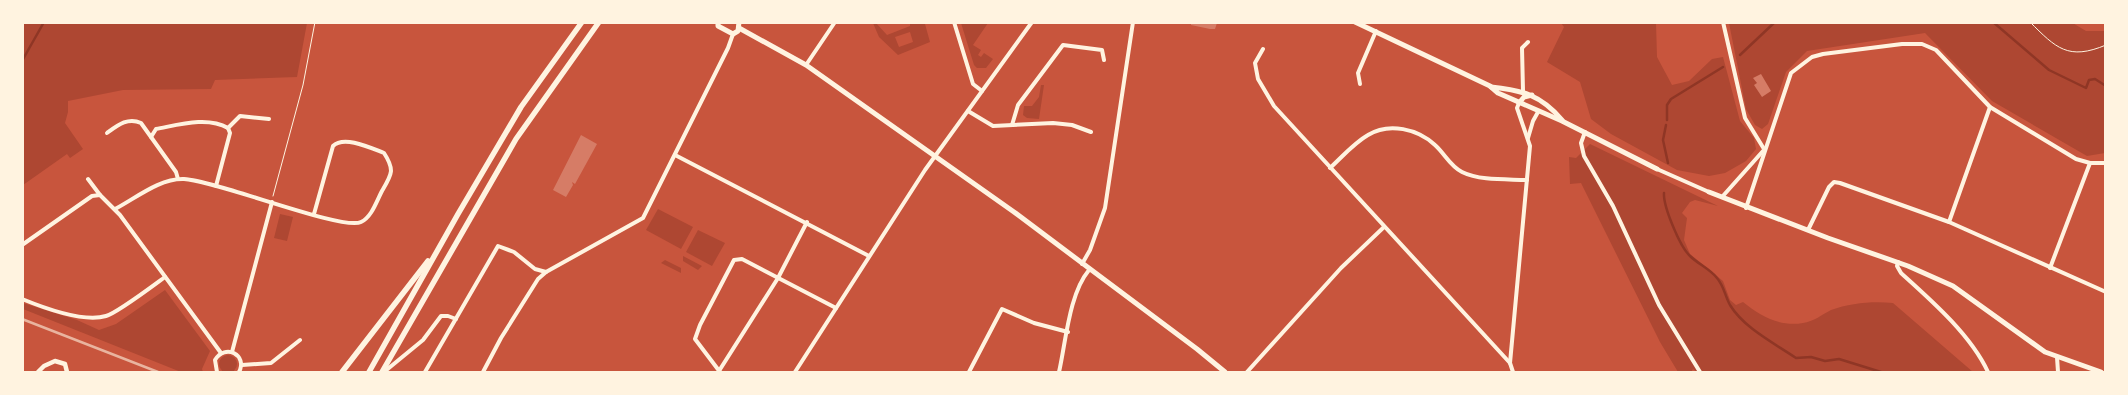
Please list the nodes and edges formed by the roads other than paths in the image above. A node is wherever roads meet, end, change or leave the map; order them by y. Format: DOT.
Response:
graph roads {
  1 [pos="582,22"];
  2 [pos="598,22"];
  3 [pos="718,22"];
  4 [pos="835,22"];
  5 [pos="954,22"];
  6 [pos="1032,22"];
  7 [pos="1133,22"];
  8 [pos="1355,22"];
  9 [pos="1723,22"];
  10 [pos="739,26"];
  11 [pos="1376,31"];
  12 [pos="733,34"];
  13 [pos="1528,42"];
  14 [pos="1264,48"];
  15 [pos="1104,60"];
  16 [pos="806,65"];
  17 [pos="1360,84"];
  18 [pos="1490,86"];
  19 [pos="982,91"];
  20 [pos="1523,91"];
  21 [pos="1532,95"];
  22 [pos="1538,99"];
  23 [pos="1518,105"];
  24 [pos="1990,107"];
  25 [pos="968,111"];
  26 [pos="1538,112"];
  27 [pos="269,119"];
  28 [pos="1562,121"];
  29 [pos="1012,125"];
  30 [pos="228,128"];
  31 [pos="1091,132"];
  32 [pos="1585,132"];
  33 [pos="107,133"];
  34 [pos="152,137"];
  35 [pos="1528,138"];
  36 [pos="1764,150"];
  37 [pos="675,155"];
  38 [pos="935,157"];
  39 [pos="2106,163"];
  40 [pos="2090,164"];
  41 [pos="1330,168"];
  42 [pos="1657,169"];
  43 [pos="88,179"];
  44 [pos="178,179"];
  45 [pos="1527,180"];
  46 [pos="216,186"];
  47 [pos="1709,192"];
  48 [pos="100,195"];
  49 [pos="1722,197"];
  50 [pos="272,202"];
  51 [pos="1746,208"];
  52 [pos="115,209"];
  53 [pos="314,214"];
  54 [pos="806,222"];
  55 [pos="1949,222"];
  56 [pos="1384,227"];
  57 [pos="1808,230"];
  58 [pos="22,245"];
  59 [pos="440,246"];
  60 [pos="869,256"];
  61 [pos="1898,262"];
  62 [pos="1082,264"];
  63 [pos="2050,268"];
  64 [pos="1089,270"];
  65 [pos="546,272"];
  66 [pos="165,277"];
  67 [pos="778,278"];
  68 [pos="2106,292"];
  69 [pos="22,299"];
  70 [pos="836,308"];
  71 [pos="456,319"];
  72 [pos="1068,332"];
  73 [pos="300,340"];
  74 [pos="232,352"];
  75 [pos="221,353"];
  76 [pos="2057,357"];
  77 [pos="1510,363"];
  78 [pos="242,365"];
  79 [pos="38,372"];
  80 [pos="67,372"];
  81 [pos="217,372"];
  82 [pos="239,372"];
  83 [pos="342,372"];
  84 [pos="369,372"];
  85 [pos="383,372"];
  86 [pos="425,372"];
  87 [pos="483,372"];
  88 [pos="719,372"];
  89 [pos="794,372"];
  90 [pos="969,372"];
  91 [pos="1059,372"];
  92 [pos="1225,372"];
  93 [pos="1247,372"];
  94 [pos="1513,372"];
  95 [pos="1700,372"];
  96 [pos="1988,372"];
  97 [pos="2058,372"];
  98 [pos="2102,372"];
  1 -- 59 [label="main road"];
  2 -- 85 [label="main road"];
  3 -- 12 [label="main road"];
  4 -- 16 [label="street"];
  5 -- 19 [label="street"];
  6 -- 19 [label="street"];
  7 -- 62 [label="street"];
  8 -- 11 [label="main road"];
  9 -- 36 [label="street"];
  10 -- 12 [label="main road"];
  10 -- 16 [label="main road"];
  11 -- 17 [label="street"];
  11 -- 18 [label="main road"];
  12 -- 37 [label="street"];
  13 -- 20 [label="street"];
  14 -- 41 [label="street"];
  15 -- 29 [label="street"];
  16 -- 38 [label="main road"];
  18 -- 20 [label="main road"];
  18 -- 23 [label="main road"];
  19 -- 25 [label="street"];
  20 -- 21 [label="main road"];
  21 -- 22 [label="main road"];
  21 -- 23 [label="main road"];
  22 -- 26 [label="main road"];
  22 -- 28 [label="main road"];
  23 -- 26 [label="main road"];
  23 -- 35 [label="street"];
  24 -- 36 [label="street"];
  24 -- 40 [label="street"];
  24 -- 55 [label="street"];
  25 -- 29 [label="street"];
  25 -- 38 [label="street"];
  26 -- 28 [label="main road"];
  26 -- 35 [label="street"];
  27 -- 30 [label="street"];
  28 -- 32 [label="main road"];
  29 -- 31 [label="street"];
  30 -- 34 [label="street"];
  30 -- 46 [label="street"];
  32 -- 42 [label="main road"];
  32 -- 95 [label="street"];
  33 -- 34 [label="street"];
  34 -- 44 [label="street"];
  35 -- 45 [label="street"];
  36 -- 49 [label="street"];
  36 -- 51 [label="street"];
  37 -- 54 [label="street"];
  37 -- 65 [label="street"];
  38 -- 60 [label="street"];
  38 -- 62 [label="main road"];
  39 -- 40 [label="street"];
  40 -- 63 [label="street"];
  41 -- 45 [label="street"];
  41 -- 56 [label="street"];
  42 -- 47 [label="street"];
  43 -- 48 [label="street"];
  44 -- 46 [label="street"];
  44 -- 52 [label="street"];
  45 -- 77 [label="street"];
  46 -- 50 [label="street"];
  47 -- 49 [label="main road"];
  48 -- 52 [label="street"];
  48 -- 58 [label="street"];
  49 -- 51 [label="main road"];
  50 -- 53 [label="street"];
  50 -- 74 [label="street"];
  51 -- 57 [label="main road"];
  52 -- 66 [label="street"];
  53 -- 53 [label="street"];
  54 -- 60 [label="street"];
  54 -- 67 [label="street"];
  55 -- 57 [label="street"];
  55 -- 63 [label="street"];
  56 -- 77 [label="street"];
  56 -- 93 [label="street"];
  57 -- 61 [label="main road"];
  59 -- 83 [label="main road"];
  59 -- 84 [label="main road"];
  60 -- 70 [label="street"];
  61 -- 76 [label="main road"];
  61 -- 96 [label="street"];
  62 -- 64 [label="main road"];
  63 -- 68 [label="street"];
  64 -- 72 [label="street"];
  64 -- 92 [label="main road"];
  65 -- 71 [label="street"];
  65 -- 87 [label="street"];
  66 -- 69 [label="street"];
  66 -- 75 [label="street"];
  67 -- 70 [label="street"];
  67 -- 88 [label="street"];
  67 -- 88 [label="street"];
  70 -- 89 [label="street"];
  71 -- 85 [label="street"];
  71 -- 86 [label="street"];
  72 -- 90 [label="street"];
  72 -- 91 [label="street"];
  73 -- 78 [label="street"];
  74 -- 75 [label="street"];
  74 -- 78 [label="street"];
  75 -- 81 [label="street"];
  76 -- 97 [label="street"];
  76 -- 98 [label="main road"];
  77 -- 94 [label="street"];
  78 -- 82 [label="street"];
  79 -- 80 [label="street"];
}
